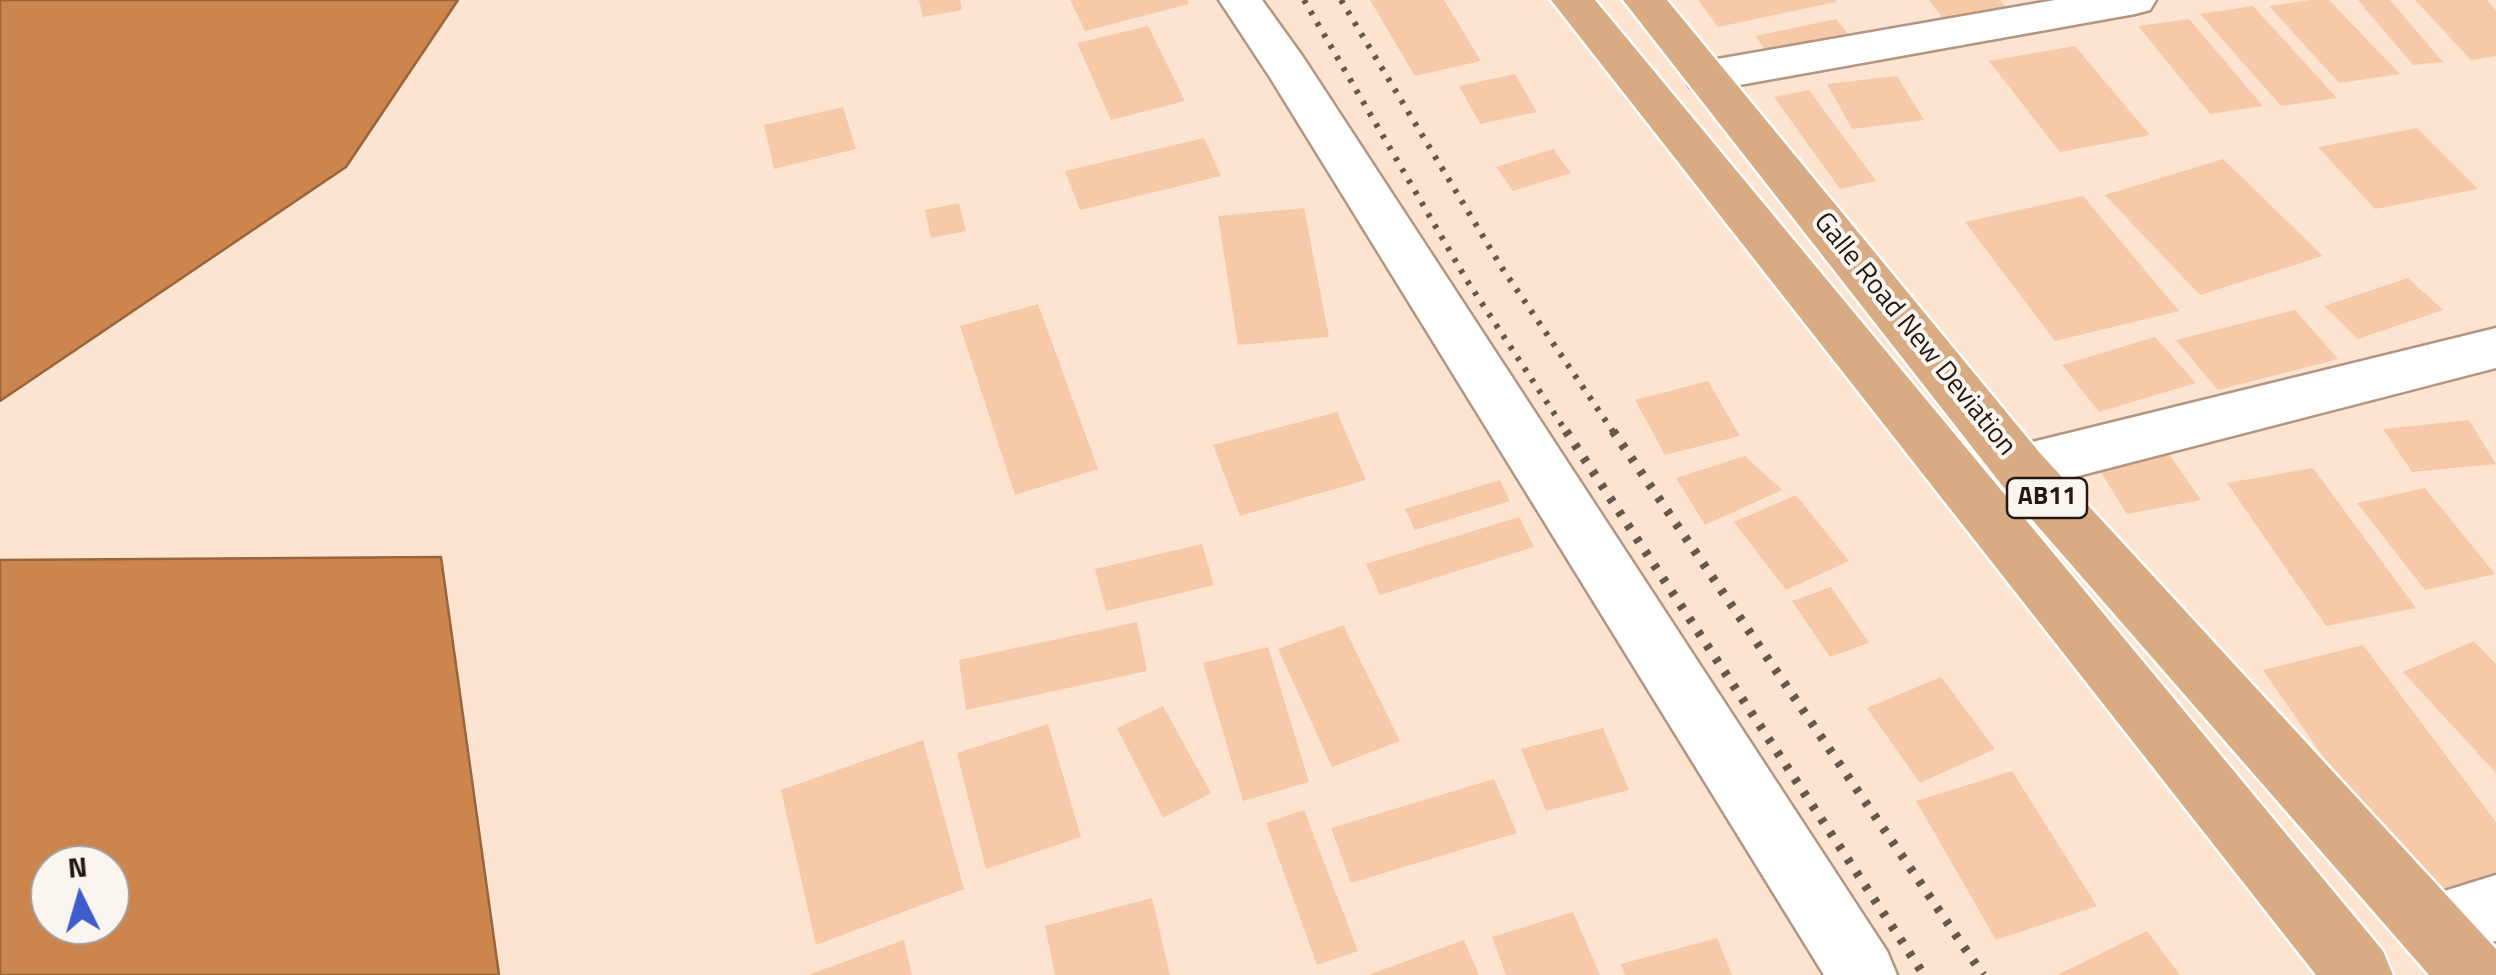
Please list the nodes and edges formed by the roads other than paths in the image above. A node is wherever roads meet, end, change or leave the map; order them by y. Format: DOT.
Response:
graph roads {
  1 [pos="1240,0"];
  2 [pos="1572,0"];
  3 [pos="1644,0"];
  4 [pos="2135,0"];
  5 [pos="1706,76"];
  6 [pos="2496,348"];
  7 [pos="2020,468"];
  8 [pos="2496,908"];
  9 [pos="2432,925"];
  10 [pos="1864,975"];
  11 [pos="2360,975"];
  12 [pos="2474,975"];
  1 -- 10 [label="street"];
  2 -- 11 [label="main road, Galle Road New Deviation / AB11"];
  3 -- 5 [label="main road, Galle Road New Deviation / AB11"];
  4 -- 5 [label="street"];
  5 -- 7 [label="main road, Galle Road New Deviation / AB11"];
  6 -- 7 [label="street"];
  7 -- 9 [label="main road, Galle Road New Deviation / AB11"];
  8 -- 9 [label="street"];
  9 -- 12 [label="main road, Galle Road New Deviation / AB11"];
}
